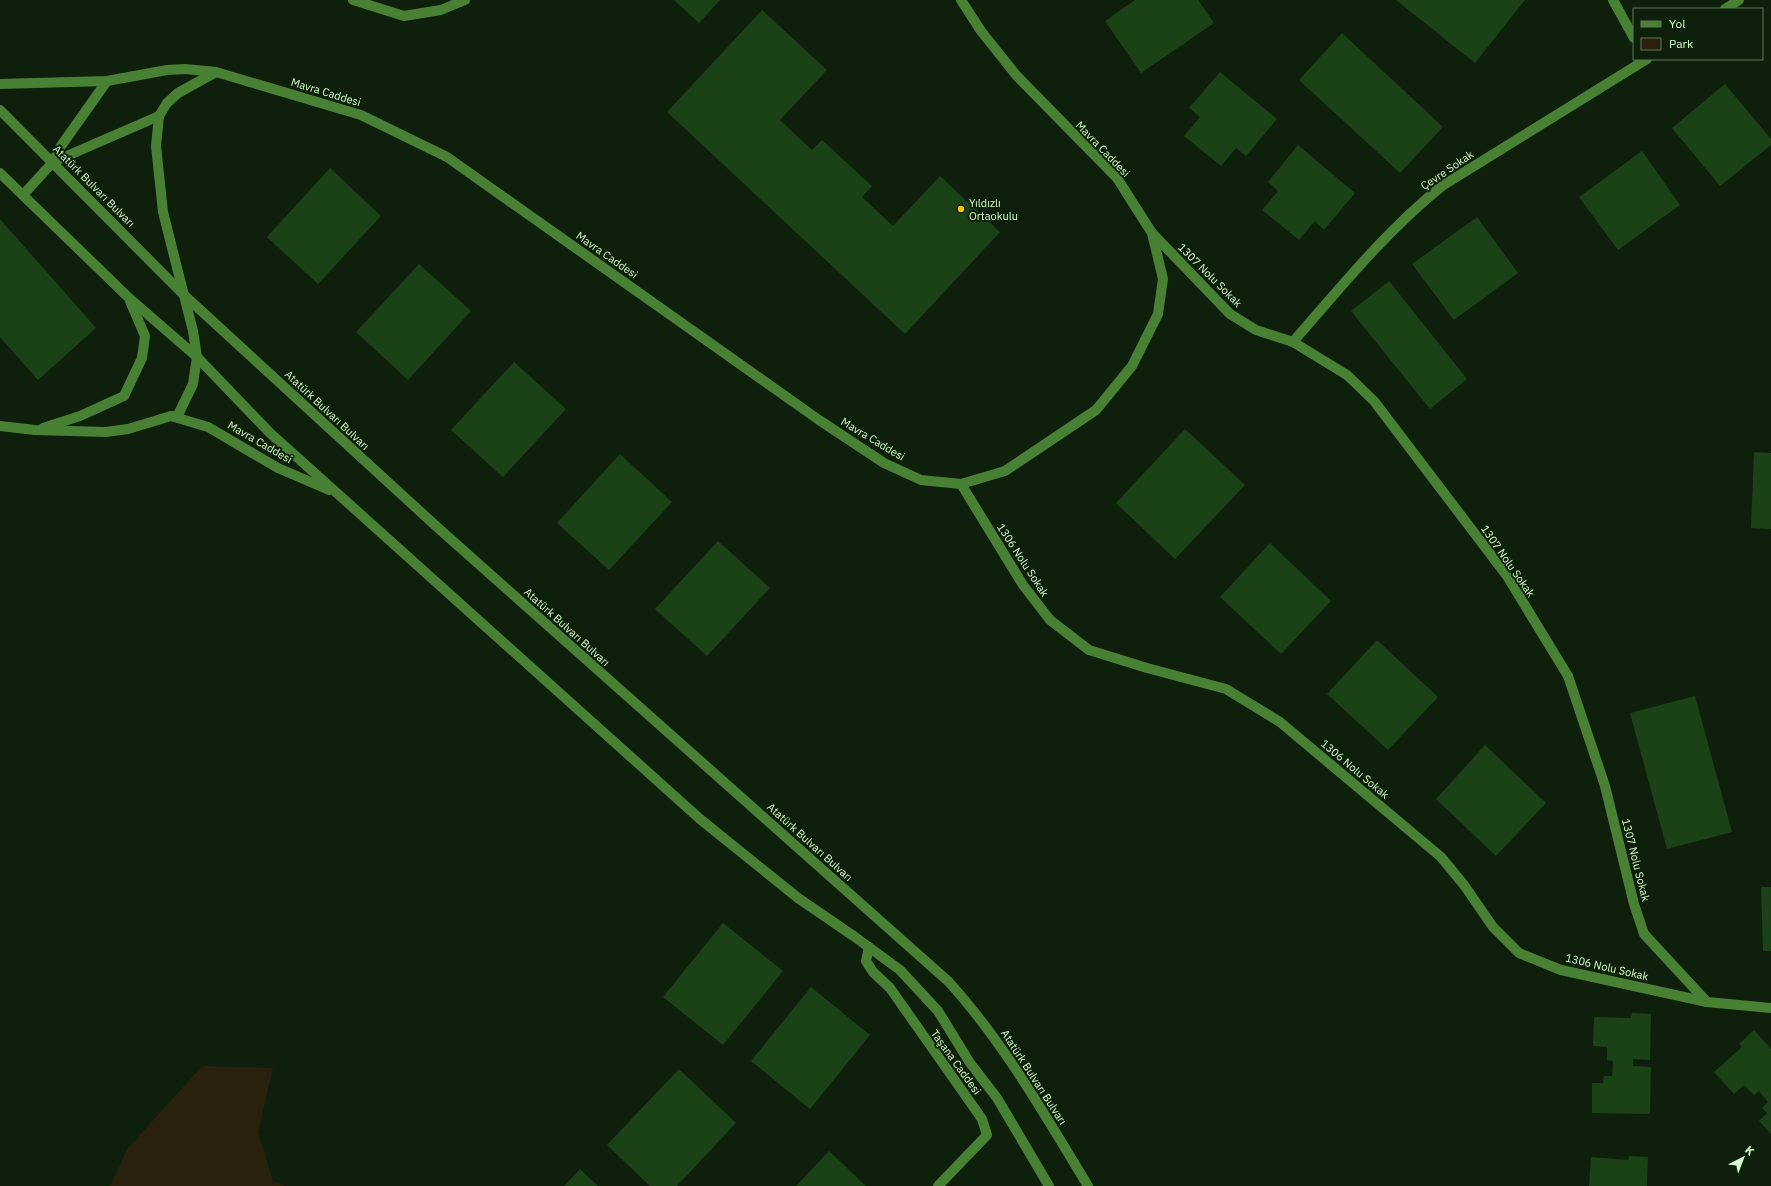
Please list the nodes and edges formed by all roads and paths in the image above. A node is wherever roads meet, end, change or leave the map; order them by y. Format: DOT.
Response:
graph roads {
  1 [pos="353,0"];
  2 [pos="465,0"];
  3 [pos="961,0"];
  4 [pos="1613,0"];
  5 [pos="1739,0"];
  6 [pos="1727,8"];
  7 [pos="1633,36"];
  8 [pos="1644,60"];
  9 [pos="216,72"];
  10 [pos="107,82"];
  11 [pos="0,84"];
  12 [pos="0,110"];
  13 [pos="159,116"];
  14 [pos="52,162"];
  15 [pos="0,173"];
  16 [pos="23,195"];
  17 [pos="1152,233"];
  18 [pos="184,295"];
  19 [pos="129,298"];
  20 [pos="1293,342"];
  21 [pos="197,357"];
  22 [pos="171,416"];
  23 [pos="0,426"];
  24 [pos="35,430"];
  25 [pos="961,484"];
  26 [pos="337,493"];
  27 [pos="868,946"];
  28 [pos="1707,1002"];
  29 [pos="1771,1008"];
  30 [pos="938,1186"];
  31 [pos="1049,1186"];
  32 [pos="1088,1186"];
  1 -- 2 [label="street"];
  3 -- 17 [label="street, Mavra Caddesi"];
  4 -- 7 [label="street"];
  5 -- 6 [label="street"];
  8 -- 20 [label="street, Çevre Sokak"];
  9 -- 10 [label="street, Mavra Caddesi"];
  9 -- 13 [label="street"];
  9 -- 25 [label="street, Mavra Caddesi"];
  10 -- 11 [label="street, Mavra Caddesi"];
  10 -- 14 [label="street"];
  12 -- 14 [label="street, Atatürk Bulvarı Bulvarı"];
  13 -- 14 [label="street"];
  13 -- 18 [label="street"];
  14 -- 16 [label="street"];
  14 -- 18 [label="street, Atatürk Bulvarı Bulvarı"];
  15 -- 16 [label="street"];
  16 -- 19 [label="street"];
  17 -- 20 [label="street, 1307 Nolu Sokak"];
  17 -- 25 [label="street, Mavra Caddesi"];
  18 -- 21 [label="street"];
  18 -- 32 [label="street, Atatürk Bulvarı Bulvarı"];
  19 -- 21 [label="street"];
  19 -- 24 [label="street"];
  20 -- 28 [label="street, 1307 Nolu Sokak"];
  21 -- 22 [label="street"];
  21 -- 26 [label="street"];
  22 -- 24 [label="street"];
  22 -- 26 [label="street, Mavra Caddesi"];
  23 -- 24 [label="street"];
  25 -- 28 [label="street, 1306 Nolu Sokak"];
  26 -- 27 [label="street"];
  27 -- 30 [label="street, Taşana Caddesi"];
  27 -- 31 [label="street"];
  28 -- 29 [label="street, 1306 Nolu Sokak"];
}
